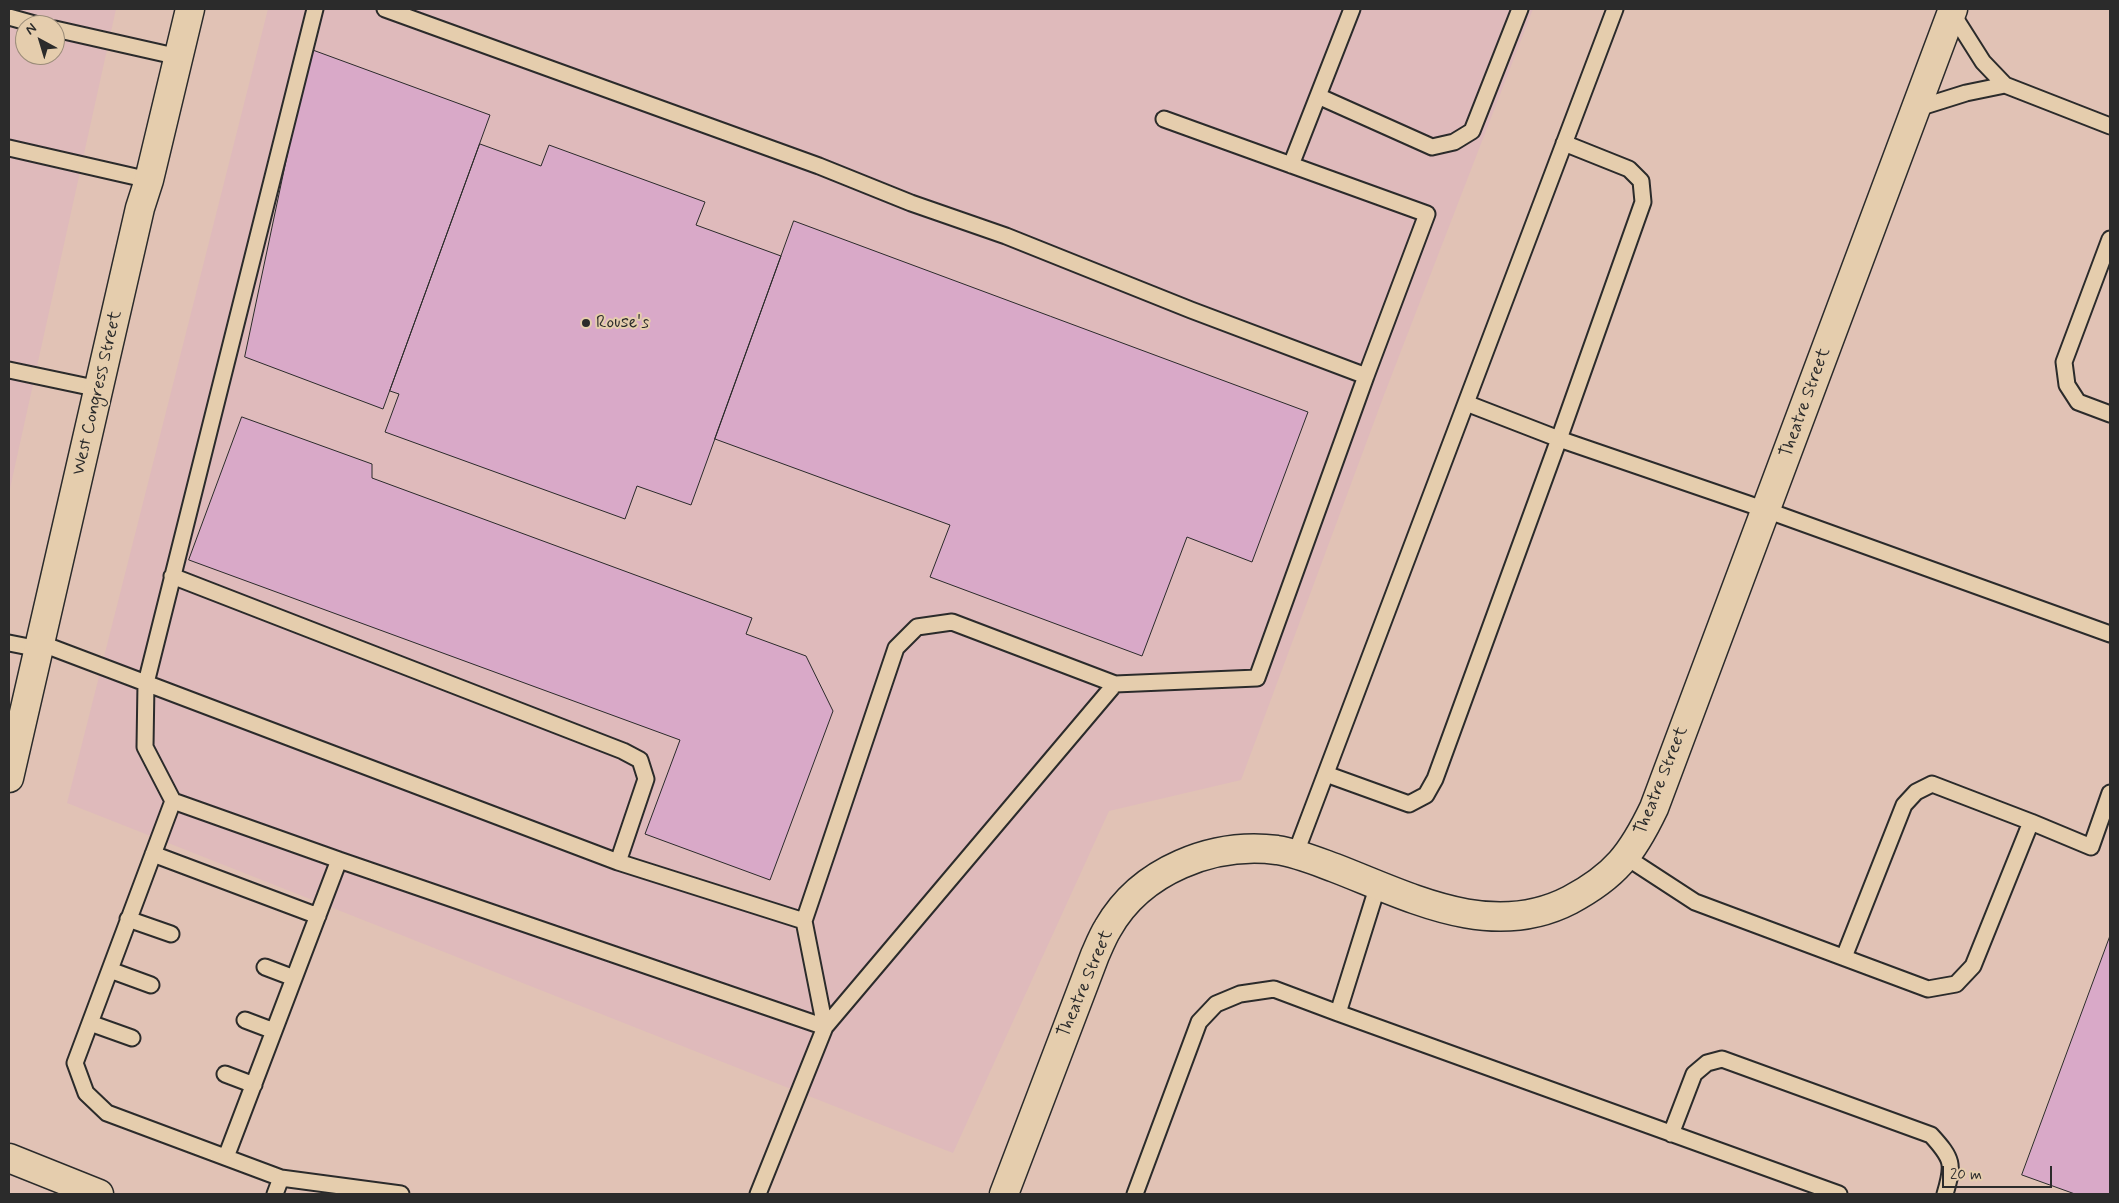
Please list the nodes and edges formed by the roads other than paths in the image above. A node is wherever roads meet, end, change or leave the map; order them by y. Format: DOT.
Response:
graph roads {
  1 [pos="190,9"];
  2 [pos="315,9"];
  3 [pos="385,9"];
  4 [pos="1352,9"];
  5 [pos="1520,9"];
  6 [pos="1615,9"];
  7 [pos="1952,11"];
  8 [pos="65,31"];
  9 [pos="179,57"];
  10 [pos="2005,85"];
  11 [pos="1318,96"];
  12 [pos="1916,109"];
  13 [pos="1164,119"];
  14 [pos="2110,126"];
  15 [pos="1564,143"];
  16 [pos="9,148"];
  17 [pos="1291,165"];
  18 [pos="149,180"];
  19 [pos="2110,239"];
  20 [pos="9,370"];
  21 [pos="1366,376"];
  22 [pos="99,389"];
  23 [pos="1466,404"];
  24 [pos="2110,414"];
  25 [pos="1559,439"];
  26 [pos="1766,510"];
  27 [pos="172,576"];
  28 [pos="2110,634"];
  29 [pos="9,643"];
  30 [pos="39,646"];
  31 [pos="146,683"];
  32 [pos="1115,684"];
  33 [pos="1326,774"];
  34 [pos="9,778"];
  35 [pos="2110,793"];
  36 [pos="173,801"];
  37 [pos="2031,822"];
  38 [pos="153,854"];
  39 [pos="1295,855"];
  40 [pos="1626,857"];
  41 [pos="339,860"];
  42 [pos="618,862"];
  43 [pos="1378,885"];
  44 [pos="318,916"];
  45 [pos="128,919"];
  46 [pos="804,921"];
  47 [pos="170,934"];
  48 [pos="1844,957"];
  49 [pos="265,967"];
  50 [pos="110,970"];
  51 [pos="294,978"];
  52 [pos="151,985"];
  53 [pos="1338,1012"];
  54 [pos="245,1020"];
  55 [pos="90,1023"];
  56 [pos="825,1027"];
  57 [pos="274,1031"];
  58 [pos="132,1038"];
  59 [pos="225,1074"];
  60 [pos="254,1085"];
  61 [pos="1671,1134"];
  62 [pos="226,1157"];
  63 [pos="9,1158"];
  64 [pos="281,1178"];
  65 [pos="100,1194"];
  66 [pos="275,1194"];
  67 [pos="401,1194"];
  68 [pos="758,1194"];
  69 [pos="1004,1194"];
  70 [pos="1135,1194"];
  71 [pos="1838,1194"];
  72 [pos="1945,1194"];
  1 -- 9 [label="street, West Congress Street"];
  2 -- 27 [label="lane"];
  3 -- 21 [label="lane"];
  4 -- 11 [label="lane"];
  5 -- 11 [label="lane"];
  6 -- 15 [label="lane"];
  7 -- 10 [label="lane"];
  7 -- 12 [label="street, Theatre Street"];
  8 -- 9 [label="lane"];
  9 -- 18 [label="street, West Congress Street"];
  10 -- 12 [label="lane"];
  10 -- 14 [label="lane"];
  11 -- 17 [label="lane"];
  12 -- 26 [label="street, Theatre Street"];
  13 -- 17 [label="lane"];
  15 -- 23 [label="lane"];
  15 -- 25 [label="lane"];
  16 -- 18 [label="lane"];
  17 -- 21 [label="lane"];
  18 -- 22 [label="street, West Congress Street"];
  19 -- 24 [label="lane"];
  20 -- 22 [label="lane"];
  21 -- 32 [label="lane"];
  22 -- 30 [label="street, West Congress Street"];
  23 -- 25 [label="lane"];
  23 -- 33 [label="lane"];
  25 -- 26 [label="lane"];
  25 -- 33 [label="lane"];
  26 -- 28 [label="lane"];
  26 -- 40 [label="street, Theatre Street"];
  27 -- 31 [label="lane"];
  27 -- 42 [label="lane"];
  29 -- 30 [label="lane"];
  30 -- 31 [label="lane"];
  30 -- 34 [label="street, West Congress Street"];
  31 -- 36 [label="lane"];
  31 -- 42 [label="lane"];
  32 -- 46 [label="lane"];
  32 -- 56 [label="lane"];
  33 -- 39 [label="lane"];
  35 -- 37 [label="lane"];
  36 -- 38 [label="lane"];
  36 -- 41 [label="lane"];
  37 -- 48 [label="lane"];
  37 -- 48 [label="lane"];
  38 -- 44 [label="lane"];
  38 -- 45 [label="lane"];
  39 -- 43 [label="street, Theatre Street"];
  39 -- 69 [label="street, Theatre Street"];
  40 -- 43 [label="street, Theatre Street"];
  40 -- 48 [label="lane"];
  41 -- 44 [label="lane"];
  41 -- 56 [label="lane"];
  42 -- 46 [label="lane"];
  43 -- 53 [label="lane"];
  44 -- 51 [label="lane"];
  45 -- 47 [label="lane"];
  45 -- 50 [label="lane"];
  46 -- 56 [label="lane"];
  49 -- 51 [label="lane"];
  50 -- 52 [label="lane"];
  50 -- 55 [label="lane"];
  51 -- 57 [label="lane"];
  53 -- 61 [label="lane"];
  53 -- 70 [label="lane"];
  54 -- 57 [label="lane"];
  55 -- 58 [label="lane"];
  55 -- 62 [label="lane"];
  56 -- 68 [label="lane"];
  57 -- 60 [label="lane"];
  59 -- 60 [label="lane"];
  60 -- 62 [label="lane"];
  61 -- 71 [label="lane"];
  61 -- 72 [label="lane"];
  62 -- 64 [label="lane"];
  63 -- 65 [label="street"];
  64 -- 66 [label="lane"];
  64 -- 67 [label="lane"];
}
